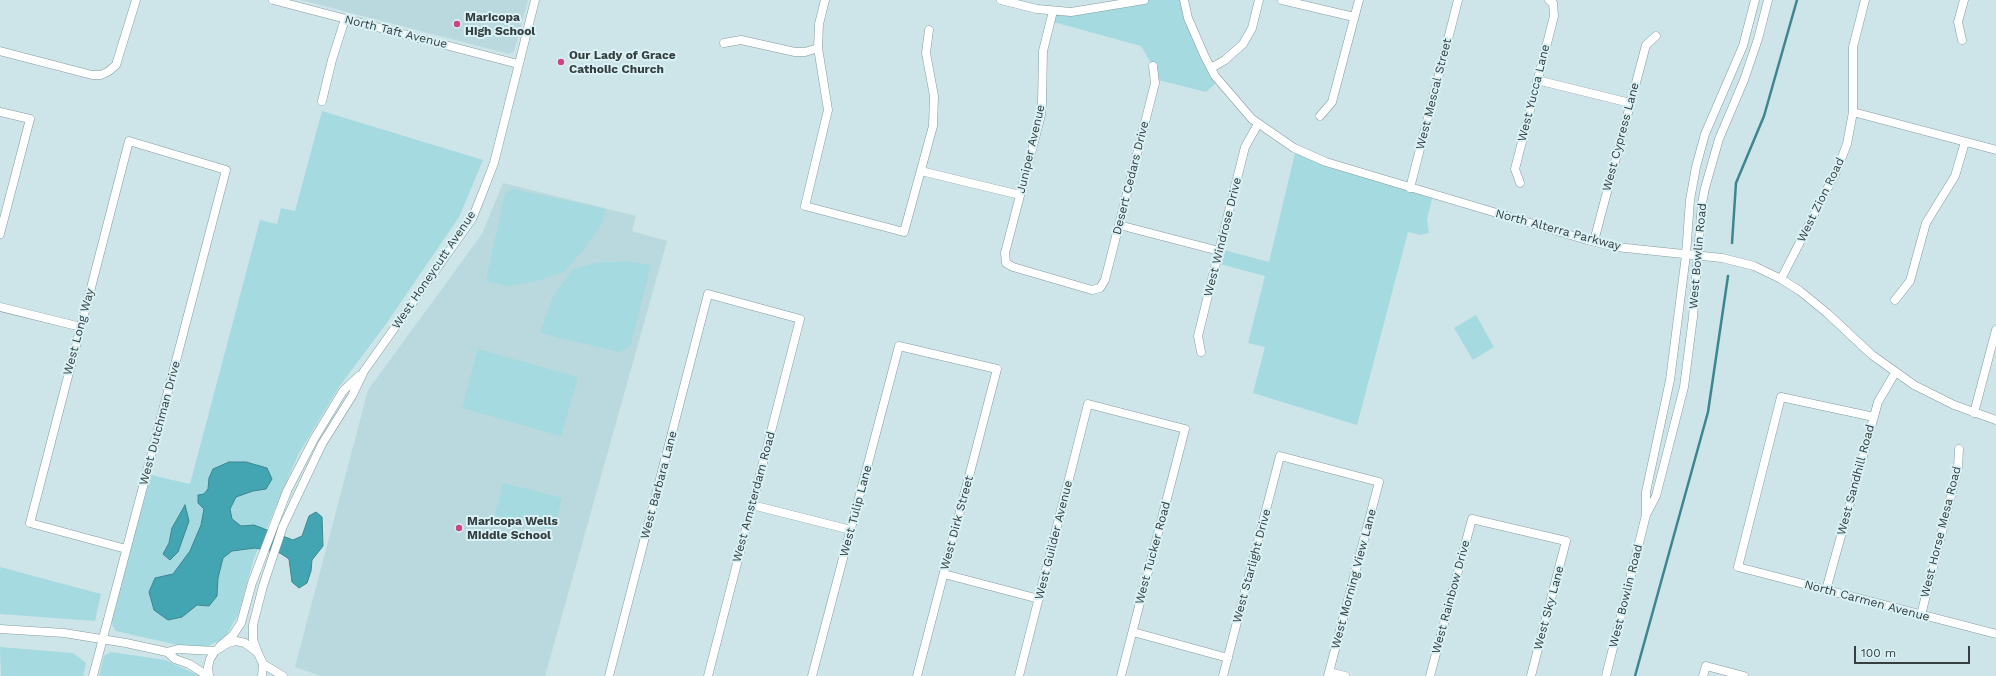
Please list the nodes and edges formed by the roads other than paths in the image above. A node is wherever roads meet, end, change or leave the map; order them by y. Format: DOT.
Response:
graph roads {
  1 [pos="136,0"];
  2 [pos="273,0"];
  3 [pos="535,0"];
  4 [pos="825,0"];
  5 [pos="1001,0"];
  6 [pos="1144,0"];
  7 [pos="1184,0"];
  8 [pos="1259,0"];
  9 [pos="1282,0"];
  10 [pos="1359,0"];
  11 [pos="1458,0"];
  12 [pos="1755,0"];
  13 [pos="1768,0"];
  14 [pos="1865,0"];
  15 [pos="1964,0"];
  16 [pos="1551,1"];
  17 [pos="1053,11"];
  18 [pos="1354,17"];
  19 [pos="346,19"];
  20 [pos="929,30"];
  21 [pos="1656,36"];
  22 [pos="1962,40"];
  23 [pos="724,43"];
  24 [pos="818,48"];
  25 [pos="0,51"];
  26 [pos="518,64"];
  27 [pos="1153,66"];
  28 [pos="1211,68"];
  29 [pos="1537,80"];
  30 [pos="322,101"];
  31 [pos="1630,103"];
  32 [pos="0,112"];
  33 [pos="1853,112"];
  34 [pos="1320,116"];
  35 [pos="1258,124"];
  36 [pos="129,141"];
  37 [pos="1965,142"];
  38 [pos="1996,150"];
  39 [pos="921,171"];
  40 [pos="1520,183"];
  41 [pos="1410,188"];
  42 [pos="1020,195"];
  43 [pos="1119,225"];
  44 [pos="0,234"];
  45 [pos="1594,242"];
  46 [pos="1219,251"];
  47 [pos="1686,255"];
  48 [pos="1698,256"];
  49 [pos="1781,279"];
  50 [pos="1100,288"];
  51 [pos="1895,300"];
  52 [pos="0,307"];
  53 [pos="800,319"];
  54 [pos="81,327"];
  55 [pos="1996,330"];
  56 [pos="899,346"];
  57 [pos="1201,352"];
  58 [pos="364,371"];
  59 [pos="1895,373"];
  60 [pos="1088,404"];
  61 [pos="1974,413"];
  62 [pos="1874,417"];
  63 [pos="1996,420"];
  64 [pos="1960,449"];
  65 [pos="1280,456"];
  66 [pos="752,505"];
  67 [pos="1646,515"];
  68 [pos="1472,519"];
  69 [pos="851,530"];
  70 [pos="126,549"];
  71 [pos="944,574"];
  72 [pos="1826,590"];
  73 [pos="1039,599"];
  74 [pos="1921,615"];
  75 [pos="0,629"];
  76 [pos="1133,632"];
  77 [pos="1996,634"];
  78 [pos="103,638"];
  79 [pos="217,649"];
  80 [pos="167,652"];
  81 [pos="258,653"];
  82 [pos="1228,658"];
  83 [pos="263,664"];
  84 [pos="1329,674"];
  85 [pos="93,676"];
  86 [pos="209,676"];
  87 [pos="262,676"];
  88 [pos="283,676"];
  89 [pos="609,676"];
  90 [pos="708,676"];
  91 [pos="812,676"];
  92 [pos="917,676"];
  93 [pos="1019,676"];
  94 [pos="1121,676"];
  95 [pos="1223,676"];
  96 [pos="1345,676"];
  97 [pos="1430,676"];
  98 [pos="1531,676"];
  99 [pos="1606,676"];
  100 [pos="1703,676"];
  101 [pos="1744,676"];
  1 -- 25 [label="street"];
  2 -- 19 [label="street, North Taft Avenue"];
  3 -- 26 [label="street, West Honeycutt Avenue"];
  4 -- 24 [label="street"];
  5 -- 17 [label="street"];
  6 -- 17 [label="street"];
  7 -- 28 [label="street, North Alterra Parkway"];
  8 -- 28 [label="street"];
  9 -- 18 [label="street"];
  10 -- 18 [label="street"];
  11 -- 41 [label="street, West Mescal Street"];
  12 -- 47 [label="street, West Bowlin Road"];
  13 -- 48 [label="street, West Bowlin Road"];
  14 -- 33 [label="street, West Zion Road"];
  15 -- 22 [label="street"];
  16 -- 29 [label="street, West Yucca Lane"];
  17 -- 42 [label="street, Juniper Avenue"];
  18 -- 34 [label="street"];
  19 -- 26 [label="street, North Taft Avenue"];
  19 -- 30 [label="street"];
  20 -- 39 [label="street"];
  21 -- 31 [label="street, West Cypress Lane"];
  23 -- 24 [label="street"];
  24 -- 39 [label="street"];
  26 -- 58 [label="street, West Honeycutt Avenue"];
  27 -- 43 [label="street, Desert Cedars Drive"];
  28 -- 35 [label="street, North Alterra Parkway"];
  29 -- 31 [label="street"];
  29 -- 40 [label="street, West Yucca Lane"];
  31 -- 45 [label="street, West Cypress Lane"];
  32 -- 44 [label="street"];
  33 -- 37 [label="street"];
  33 -- 49 [label="street, West Zion Road"];
  35 -- 41 [label="street, North Alterra Parkway"];
  35 -- 46 [label="street, West Windrose Drive"];
  36 -- 54 [label="street, West Long Way"];
  36 -- 70 [label="street, West Dutchman Drive"];
  37 -- 38 [label="street"];
  37 -- 51 [label="street"];
  39 -- 42 [label="street"];
  41 -- 45 [label="street, North Alterra Parkway"];
  42 -- 50 [label="street, Juniper Avenue"];
  43 -- 46 [label="street"];
  43 -- 50 [label="street, Desert Cedars Drive"];
  45 -- 47 [label="street, North Alterra Parkway"];
  46 -- 57 [label="street, West Windrose Drive"];
  47 -- 48 [label="street, North Alterra Parkway"];
  47 -- 67 [label="street, West Bowlin Road"];
  48 -- 49 [label="street, North Alterra Parkway"];
  48 -- 67 [label="street, West Bowlin Road"];
  49 -- 59 [label="street, North Alterra Parkway"];
  52 -- 54 [label="street"];
  53 -- 66 [label="street, West Amsterdam Road"];
  53 -- 89 [label="street, West Barbara Lane"];
  54 -- 70 [label="street, West Long Way"];
  55 -- 61 [label="street"];
  56 -- 69 [label="street, West Tulip Lane"];
  56 -- 71 [label="street, West Dirk Street"];
  58 -- 79 [label="street, West Honeycutt Avenue"];
  58 -- 81 [label="street, West Honeycutt Avenue"];
  59 -- 61 [label="street, North Alterra Parkway"];
  59 -- 62 [label="street, West Sandhill Road"];
  60 -- 73 [label="street, West Guilder Avenue"];
  60 -- 76 [label="street, West Tucker Road"];
  61 -- 63 [label="street, North Alterra Parkway"];
  62 -- 72 [label="street, West Sandhill Road"];
  62 -- 72 [label="street, North Carmen Avenue"];
  64 -- 74 [label="street, West Horse Mesa Road"];
  65 -- 82 [label="street, West Starlight Drive"];
  65 -- 84 [label="street, West Morning View Lane"];
  66 -- 69 [label="street"];
  66 -- 90 [label="street, West Amsterdam Road"];
  67 -- 99 [label="street, West Bowlin Road"];
  68 -- 97 [label="street, West Rainbow Drive"];
  68 -- 98 [label="street, West Sky Lane"];
  69 -- 91 [label="street, West Tulip Lane"];
  70 -- 78 [label="street, West Dutchman Drive"];
  71 -- 73 [label="street"];
  71 -- 92 [label="street, West Dirk Street"];
  72 -- 74 [label="street, North Carmen Avenue"];
  73 -- 93 [label="street, West Guilder Avenue"];
  74 -- 77 [label="street, North Carmen Avenue"];
  75 -- 78 [label="street"];
  76 -- 82 [label="street"];
  76 -- 94 [label="street, West Tucker Road"];
  78 -- 80 [label="street"];
  78 -- 85 [label="street, West Dutchman Drive"];
  79 -- 80 [label="street"];
  79 -- 81 [label="street"];
  79 -- 86 [label="street"];
  80 -- 86 [label="street"];
  81 -- 83 [label="street, West Honeycutt Avenue"];
  82 -- 95 [label="street, West Starlight Drive"];
  83 -- 87 [label="street"];
  83 -- 88 [label="street"];
  84 -- 96 [label="street"];
  100 -- 101 [label="street"];
}
